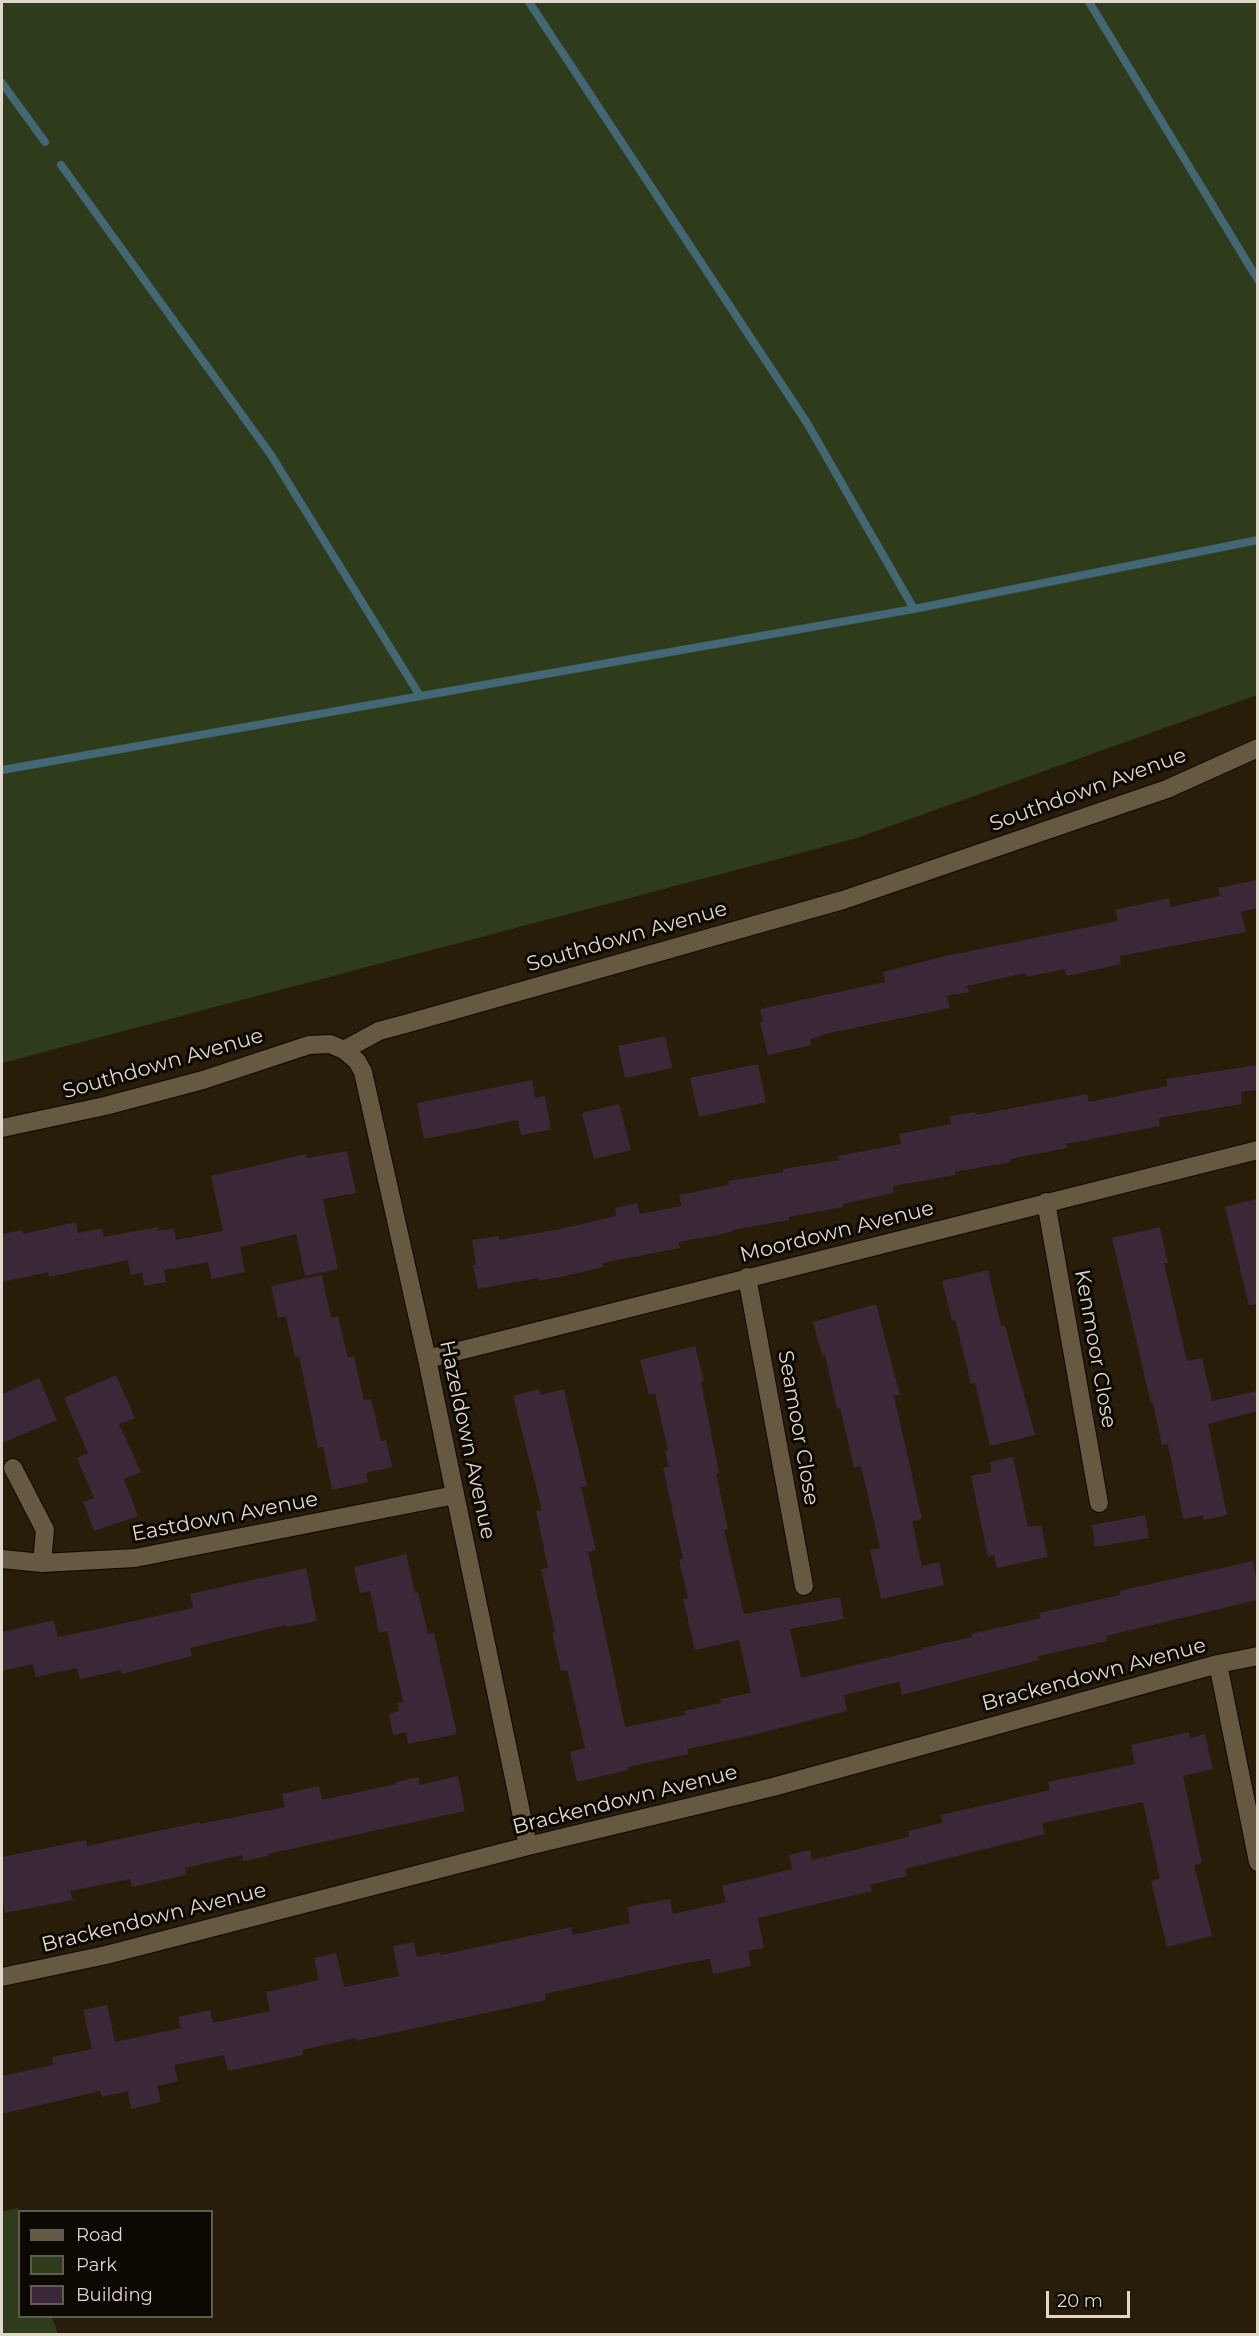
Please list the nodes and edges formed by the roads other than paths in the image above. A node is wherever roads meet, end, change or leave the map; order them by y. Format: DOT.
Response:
graph roads {
  1 [pos="1257,748"];
  2 [pos="344,1050"];
  3 [pos="2,1128"];
  4 [pos="1257,1149"];
  5 [pos="1047,1202"];
  6 [pos="747,1277"];
  7 [pos="427,1359"];
  8 [pos="13,1468"];
  9 [pos="455,1495"];
  10 [pos="1099,1503"];
  11 [pos="2,1559"];
  12 [pos="42,1563"];
  13 [pos="804,1586"];
  14 [pos="1257,1656"];
  15 [pos="1218,1664"];
  16 [pos="528,1846"];
  17 [pos="1257,1862"];
  18 [pos="2,1977"];
  1 -- 2 [label="street, Southdown Avenue"];
  2 -- 3 [label="street, Southdown Avenue"];
  2 -- 7 [label="street, Hazeldown Avenue"];
  4 -- 5 [label="street, Moordown Avenue"];
  5 -- 6 [label="street, Moordown Avenue"];
  5 -- 10 [label="street, Kenmoor Close"];
  6 -- 7 [label="street, Moordown Avenue"];
  6 -- 13 [label="street, Seamoor Close"];
  7 -- 9 [label="street, Hazeldown Avenue"];
  8 -- 12 [label="street"];
  9 -- 12 [label="street, Eastdown Avenue"];
  9 -- 16 [label="street, Hazeldown Avenue"];
  11 -- 12 [label="street, Eastdown Avenue"];
  14 -- 15 [label="street, Brackendown Avenue"];
  15 -- 16 [label="street, Brackendown Avenue"];
  15 -- 17 [label="street"];
  16 -- 18 [label="street, Brackendown Avenue"];
}
